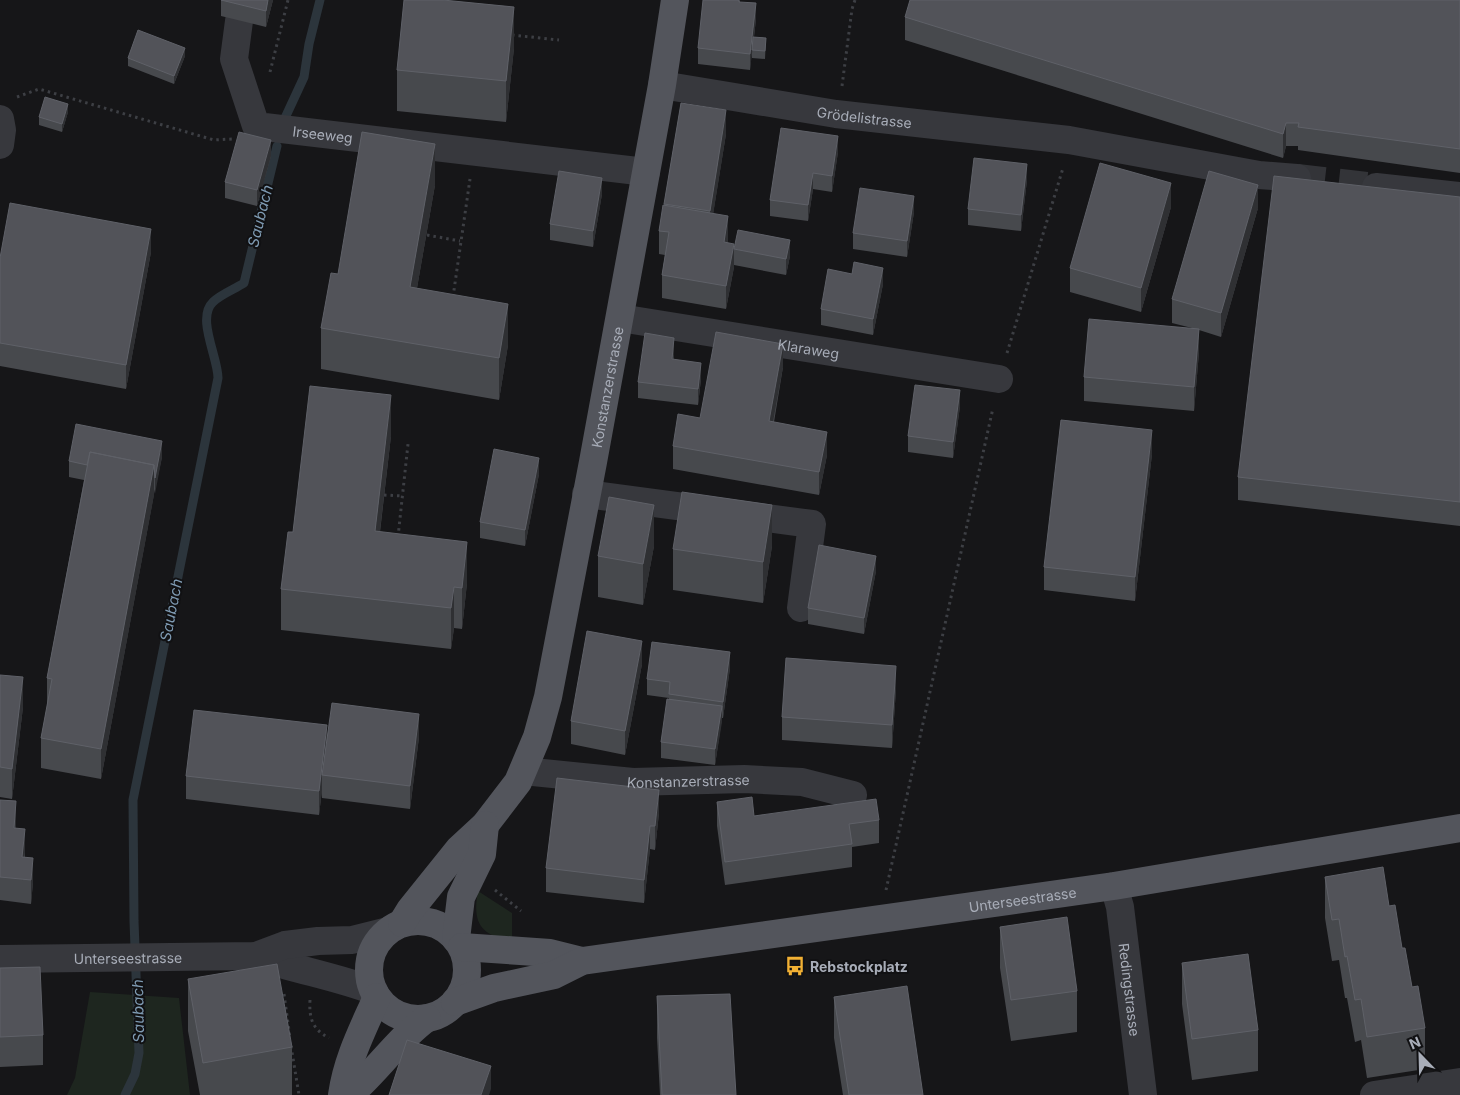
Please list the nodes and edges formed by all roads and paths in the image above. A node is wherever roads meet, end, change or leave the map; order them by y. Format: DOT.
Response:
graph roads {
  1 [pos="288,0"];
  2 [pos="675,0"];
  3 [pos="855,0"];
  4 [pos="239,21"];
  5 [pos="510,35"];
  6 [pos="559,40"];
  7 [pos="268,81"];
  8 [pos="662,85"];
  9 [pos="8,108"];
  10 [pos="836,114"];
  11 [pos="256,126"];
  12 [pos="1069,140"];
  13 [pos="0,145"];
  14 [pos="474,151"];
  15 [pos="646,172"];
  16 [pos="1296,178"];
  17 [pos="1376,187"];
  18 [pos="1460,196"];
  19 [pos="426,235"];
  20 [pos="460,241"];
  21 [pos="451,307"];
  22 [pos="620,318"];
  23 [pos="999,379"];
  24 [pos="408,444"];
  25 [pos="586,494"];
  26 [pos="384,495"];
  27 [pos="402,496"];
  28 [pos="398,546"];
  29 [pos="801,608"];
  30 [pos="523,771"];
  31 [pos="853,795"];
  32 [pos="485,825"];
  33 [pos="1460,828"];
  34 [pos="491,886"];
  35 [pos="1114,886"];
  36 [pos="885,895"];
  37 [pos="521,911"];
  38 [pos="395,927"];
  39 [pos="459,943"];
  40 [pos="256,956"];
  41 [pos="0,959"];
  42 [pos="582,961"];
  43 [pos="275,992"];
  44 [pos="283,993"];
  45 [pos="288,993"];
  46 [pos="376,994"];
  47 [pos="303,996"];
  48 [pos="455,1002"];
  49 [pos="427,1018"];
  50 [pos="332,1040"];
  51 [pos="1460,1082"];
  52 [pos="299,1095"];
  53 [pos="342,1095"];
  54 [pos="349,1095"];
  55 [pos="1143,1095"];
  56 [pos="1374,1095"];
  1 -- 7 [label="path"];
  2 -- 8 [label="main road, Konstanzerstrasse"];
  3 -- 10 [label="path"];
  4 -- 11 [label="street"];
  5 -- 6 [label="path"];
  8 -- 10 [label="street, Grödelistrasse"];
  8 -- 15 [label="main road, Konstanzerstrasse"];
  9 -- 11 [label="path"];
  9 -- 13 [label="street"];
  10 -- 12 [label="street, Grödelistrasse"];
  11 -- 14 [label="street, Irseeweg"];
  12 -- 16 [label="street, Grödelistrasse"];
  12 -- 23 [label="path"];
  14 -- 15 [label="street, Irseeweg"];
  14 -- 20 [label="path"];
  15 -- 22 [label="main road, Konstanzerstrasse"];
  17 -- 18 [label="street"];
  19 -- 20 [label="path"];
  20 -- 21 [label="path"];
  22 -- 23 [label="street, Klaraweg"];
  22 -- 25 [label="main road, Konstanzerstrasse"];
  23 -- 36 [label="path"];
  24 -- 27 [label="path"];
  25 -- 29 [label="street"];
  25 -- 30 [label="main road, Konstanzerstrasse"];
  26 -- 27 [label="path"];
  27 -- 28 [label="path"];
  30 -- 31 [label="street, Konstanzerstrasse"];
  30 -- 32 [label="main road, Konstanzerstrasse"];
  32 -- 38 [label="main road, Konstanzerstrasse"];
  32 -- 39 [label="main road, Konstanzerstrasse"];
  33 -- 35 [label="main road, Unterseestrasse"];
  34 -- 37 [label="path"];
  35 -- 42 [label="main road, Unterseestrasse"];
  35 -- 55 [label="street, Redingstrasse"];
  38 -- 39 [label="main road"];
  38 -- 40 [label="street, Unterseestrasse"];
  38 -- 46 [label="main road"];
  39 -- 42 [label="main road, Unterseestrasse"];
  39 -- 48 [label="main road"];
  40 -- 41 [label="street, Unterseestrasse"];
  40 -- 46 [label="street, Unterseestrasse"];
  42 -- 48 [label="main road, Unterseestrasse"];
  43 -- 44 [label="path"];
  44 -- 45 [label="path"];
  44 -- 52 [label="path"];
  46 -- 49 [label="main road"];
  46 -- 53 [label="main road"];
  47 -- 50 [label="path"];
  48 -- 49 [label="main road"];
  49 -- 54 [label="main road"];
  51 -- 56 [label="street"];
}
